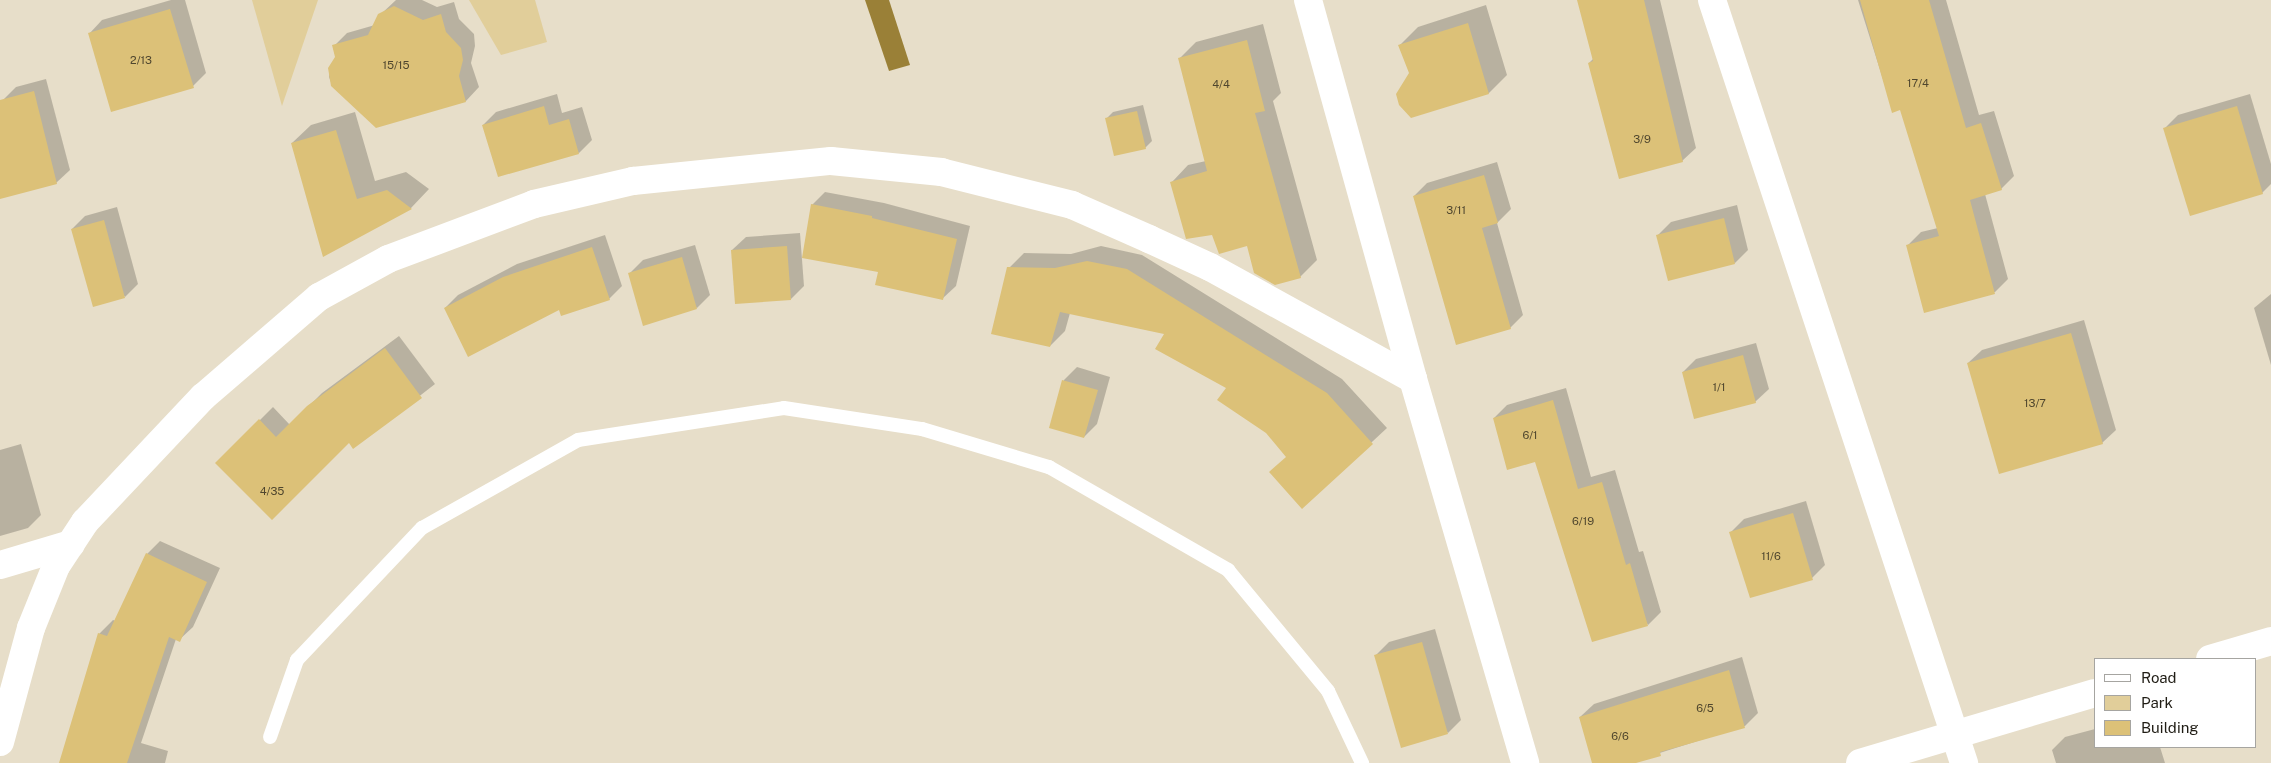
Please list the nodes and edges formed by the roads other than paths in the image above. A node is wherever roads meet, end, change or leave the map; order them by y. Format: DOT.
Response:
graph roads {
  1 [pos="1308,0"];
  2 [pos="1712,0"];
  3 [pos="1413,379"];
  4 [pos="71,544"];
  5 [pos="0,564"];
  6 [pos="2271,641"];
  7 [pos="2213,658"];
  8 [pos="2094,693"];
  9 [pos="1957,734"];
  10 [pos="270,737"];
  11 [pos="0,742"];
  12 [pos="1362,763"];
  13 [pos="1525,763"];
  14 [pos="1860,763"];
  15 [pos="1964,763"];
  1 -- 3 [label="street"];
  2 -- 9 [label="street"];
  3 -- 4 [label="street"];
  3 -- 13 [label="street"];
  4 -- 5 [label="street"];
  4 -- 11 [label="street"];
  6 -- 7 [label="street"];
  8 -- 9 [label="street"];
  9 -- 14 [label="street"];
  9 -- 15 [label="street"];
  10 -- 12 [label="lane"];
}
